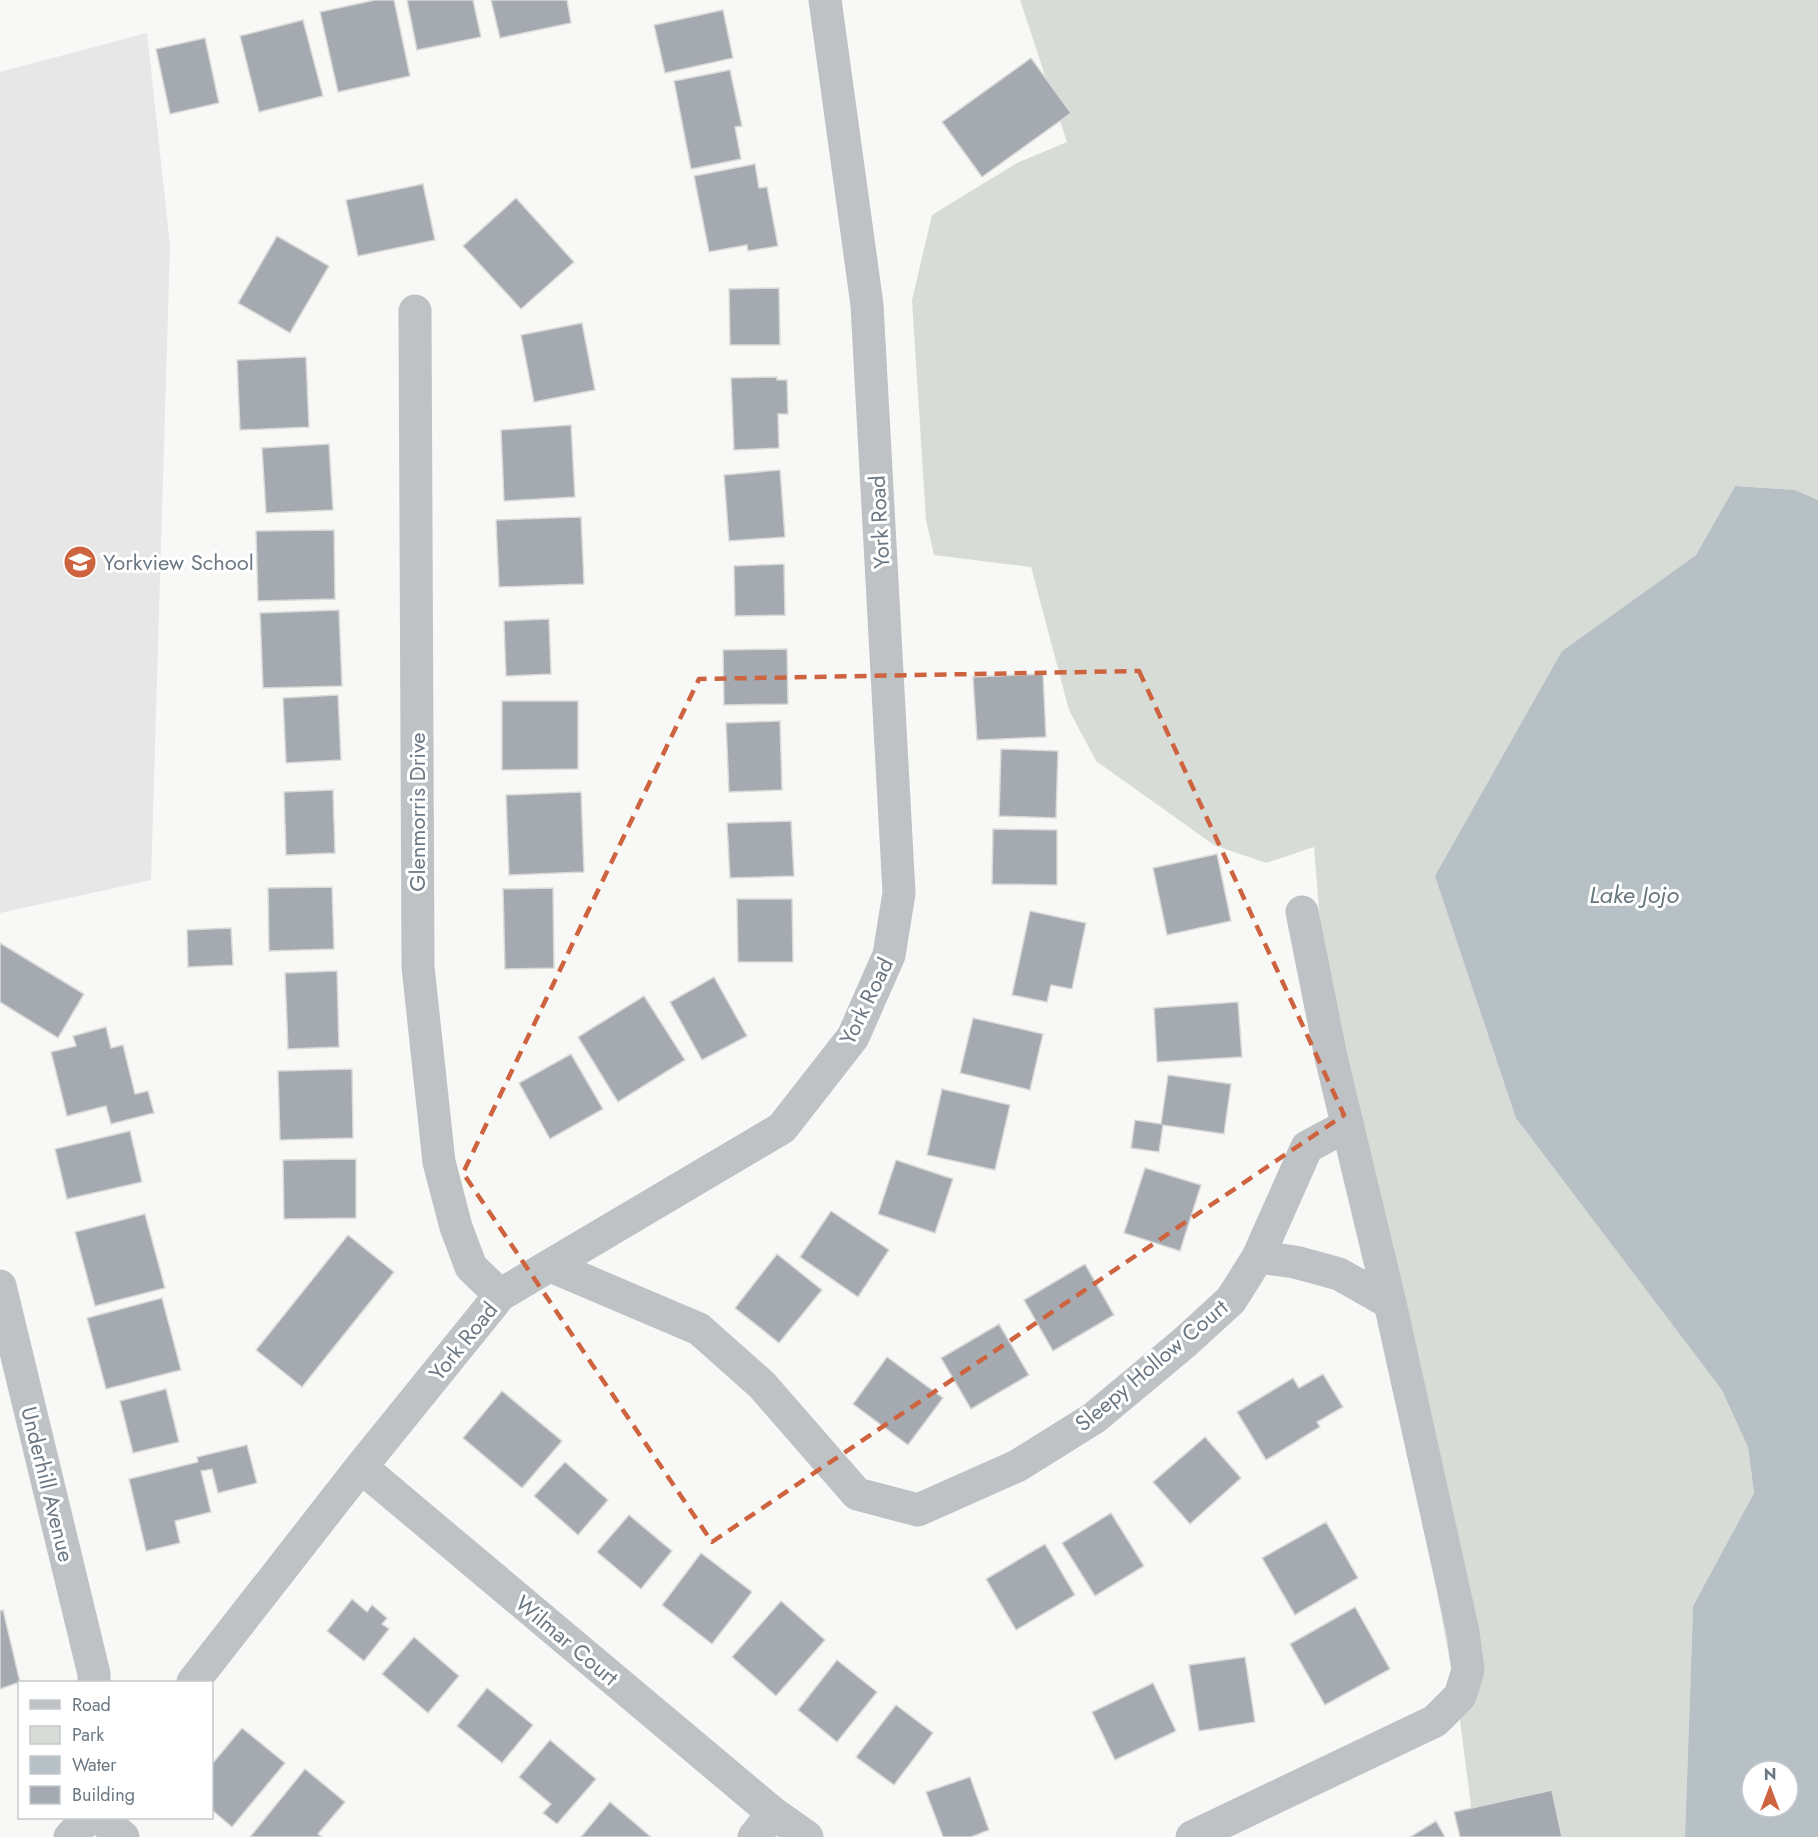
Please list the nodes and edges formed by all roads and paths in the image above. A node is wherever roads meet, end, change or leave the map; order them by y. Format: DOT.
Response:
graph roads {
  1 [pos="825,0"];
  2 [pos="415,311"];
  3 [pos="1302,912"];
  4 [pos="1348,1125"];
  5 [pos="1258,1257"];
  6 [pos="551,1266"];
  7 [pos="0,1286"];
  8 [pos="500,1295"];
  9 [pos="1390,1303"];
  10 [pos="362,1467"];
  11 [pos="94,1681"];
  12 [pos="195,1681"];
  13 [pos="87,1819"];
  14 [pos="101,1819"];
  15 [pos="763,1825"];
  16 [pos="70,1837"];
  17 [pos="123,1837"];
  18 [pos="807,1837"];
  19 [pos="1192,1837"];
  1 -- 6 [label="street, York Road"];
  2 -- 8 [label="street, Glenmorris Drive"];
  3 -- 4 [label="street"];
  4 -- 5 [label="street, Sleepy Hollow Court"];
  4 -- 9 [label="street"];
  5 -- 6 [label="street, Sleepy Hollow Court"];
  5 -- 9 [label="street"];
  6 -- 8 [label="street, York Road"];
  7 -- 11 [label="street, Underhill Avenue"];
  8 -- 10 [label="street, York Road"];
  9 -- 19 [label="street"];
  10 -- 12 [label="street, York Road"];
  10 -- 15 [label="street, Wilmar Court"];
  13 -- 16 [label="street"];
  14 -- 17 [label="street"];
  15 -- 18 [label="street, Wilmar Court"];
}
